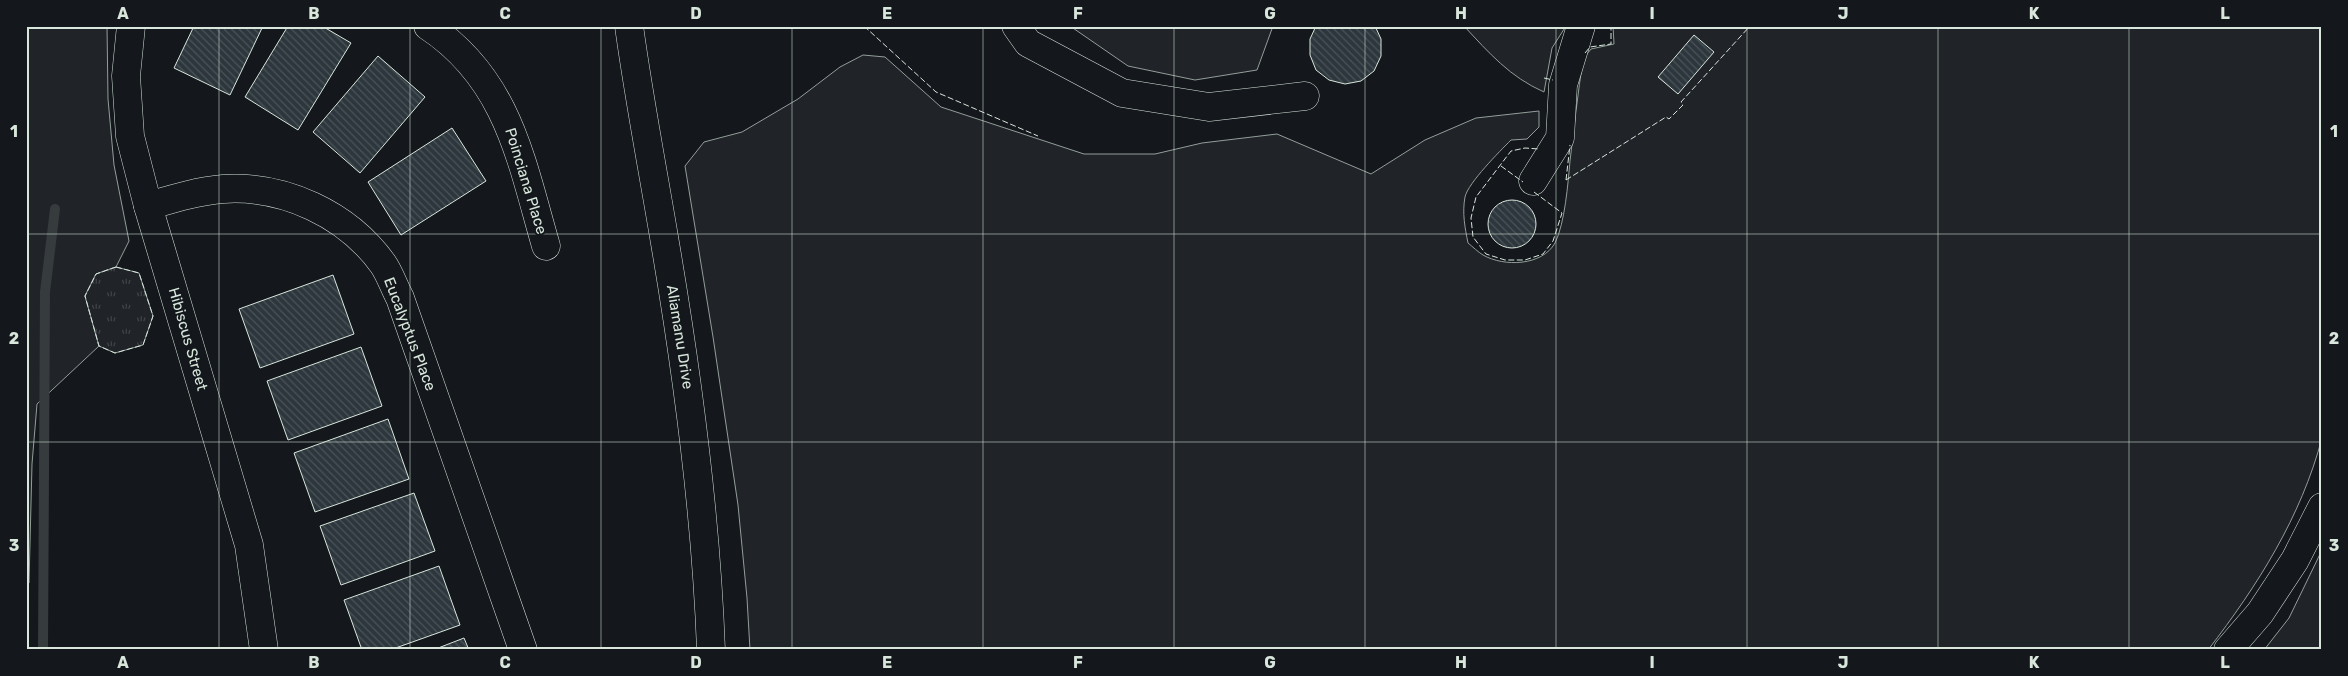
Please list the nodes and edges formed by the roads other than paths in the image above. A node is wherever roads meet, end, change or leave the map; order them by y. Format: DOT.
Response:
graph roads {
  1 [pos="131,26"];
  2 [pos="428,26"];
  3 [pos="629,26"];
  4 [pos="1016,26"];
  5 [pos="1581,26"];
  6 [pos="1305,96"];
  7 [pos="1533,181"];
  8 [pos="148,206"];
  9 [pos="546,246"];
  10 [pos="2322,507"];
  11 [pos="264,650"];
  12 [pos="523,650"];
  13 [pos="712,650"];
  14 [pos="2228,650"];
  1 -- 8 [label="street, Hibiscus Street"];
  2 -- 9 [label="street, Poinciana Place"];
  3 -- 13 [label="street, Aliamanu Drive"];
  4 -- 6 [label="street"];
  5 -- 7 [label="street"];
  8 -- 11 [label="street, Hibiscus Street"];
  8 -- 12 [label="street, Eucalyptus Place"];
  10 -- 14 [label="street"];
}
